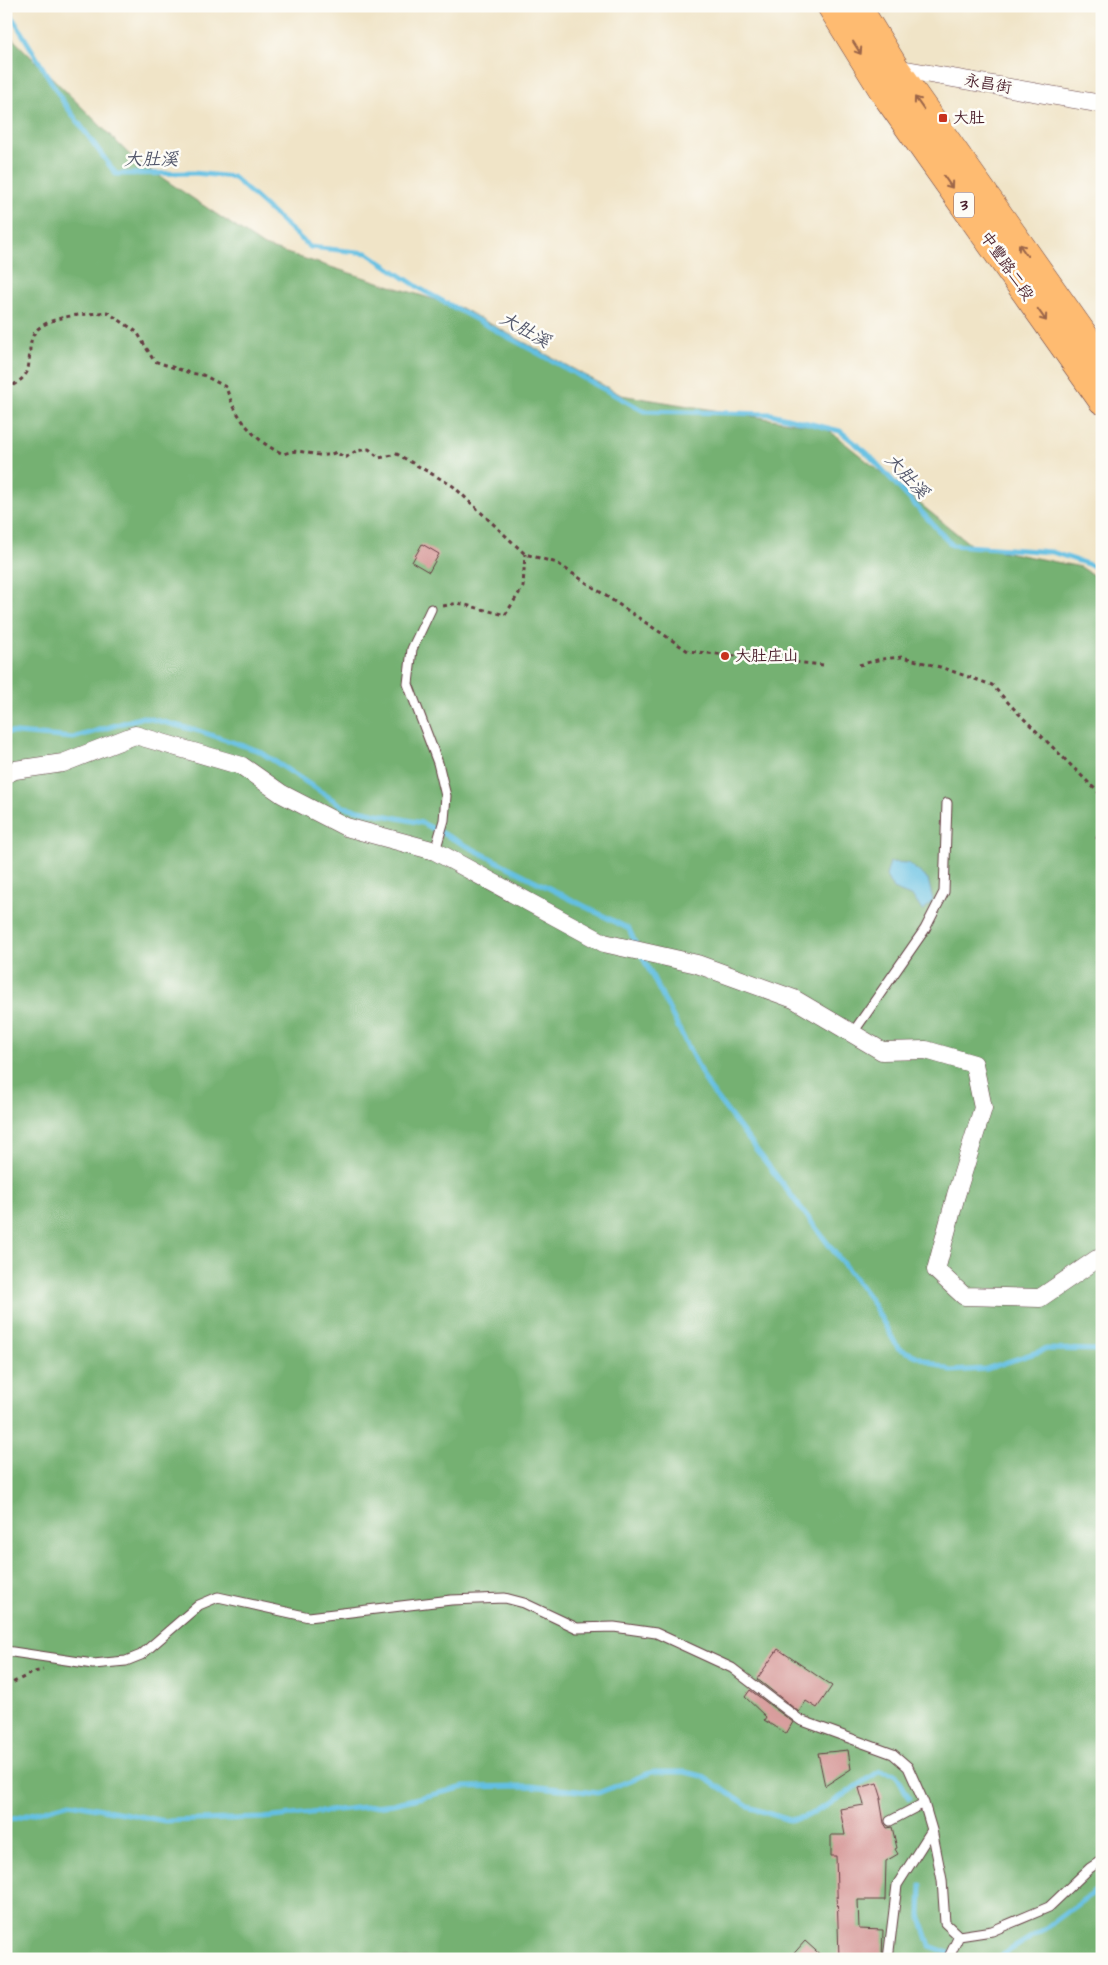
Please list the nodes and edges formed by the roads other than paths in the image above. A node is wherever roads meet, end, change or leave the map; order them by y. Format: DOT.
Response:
graph roads {
  1 [pos="831,6"];
  2 [pos="857,6"];
  3 [pos="886,74"];
  4 [pos="1102,104"];
  5 [pos="1090,347"];
  6 [pos="1102,400"];
  7 [pos="431,609"];
  8 [pos="6,774"];
  9 [pos="947,803"];
  10 [pos="435,850"];
  11 [pos="852,1034"];
  12 [pos="1102,1260"];
  13 [pos="6,1651"];
  14 [pos="924,1803"];
  15 [pos="890,1821"];
  16 [pos="932,1830"];
  17 [pos="1102,1860"];
  18 [pos="959,1936"];
  19 [pos="888,1959"];
  20 [pos="948,1959"];
  1 -- 3 [label="main road, 中豐路二段 / 3, one-way"];
  2 -- 3 [label="main road, 中豐路二段 / 3"];
  3 -- 4 [label="street, 永昌街"];
  3 -- 5 [label="main road, 中豐路二段 / 3"];
  5 -- 6 [label="main road, 中豐路二段 / 3"];
  7 -- 10 [label="lane"];
  8 -- 10 [label="street"];
  9 -- 11 [label="lane"];
  10 -- 11 [label="street"];
  11 -- 12 [label="street"];
  13 -- 14 [label="lane"];
  14 -- 15 [label="lane"];
  14 -- 16 [label="lane"];
  16 -- 18 [label="lane"];
  16 -- 19 [label="lane"];
  17 -- 18 [label="lane"];
  18 -- 20 [label="lane"];
}
